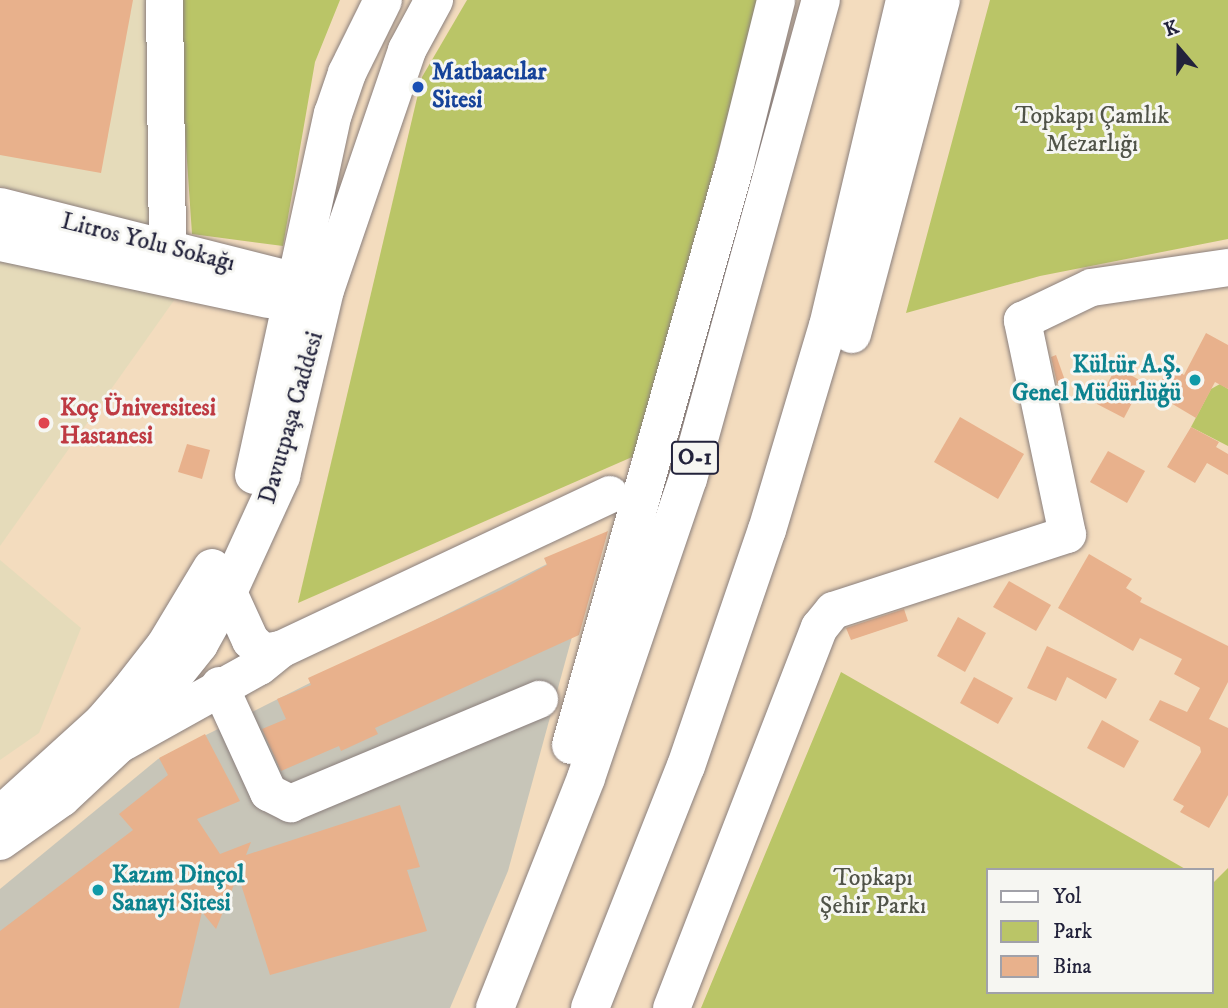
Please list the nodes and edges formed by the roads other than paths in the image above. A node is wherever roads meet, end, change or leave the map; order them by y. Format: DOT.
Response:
graph roads {
  1 [pos="164,0"];
  2 [pos="383,0"];
  3 [pos="422,0"];
  4 [pos="434,0"];
  5 [pos="776,0"];
  6 [pos="821,0"];
  7 [pos="905,0"];
  8 [pos="941,0"];
  9 [pos="407,50"];
  10 [pos="0,207"];
  11 [pos="0,242"];
  12 [pos="167,247"];
  13 [pos="1228,267"];
  14 [pos="308,297"];
  15 [pos="790,453"];
  16 [pos="608,494"];
  17 [pos="228,592"];
  18 [pos="280,649"];
  19 [pos="219,685"];
  20 [pos="539,699"];
  21 [pos="119,744"];
  22 [pos="0,815"];
  23 [pos="0,841"];
  24 [pos="533,904"];
  25 [pos="495,1008"];
  26 [pos="590,1008"];
  27 [pos="671,1008"];
  1 -- 12 [label="street"];
  2 -- 14 [label="main road, Davutpaşa Caddesi"];
  3 -- 9 [label="main road"];
  4 -- 9 [label="main road, Davutpaşa Caddesi"];
  5 -- 24 [label="main road"];
  6 -- 24 [label="main road, O-1"];
  7 -- 15 [label="main road"];
  8 -- 15 [label="main road"];
  9 -- 14 [label="main road, Davutpaşa Caddesi"];
  10 -- 12 [label="main road, Litros Yolu Sokağı"];
  11 -- 14 [label="main road, Litros Yolu Sokağı"];
  12 -- 14 [label="main road, Litros Yolu Sokağı"];
  13 -- 27 [label="street"];
  14 -- 17 [label="main road, Davutpaşa Caddesi"];
  14 -- 22 [label="main road, Davutpaşa Caddesi"];
  15 -- 26 [label="main road"];
  16 -- 18 [label="street"];
  17 -- 18 [label="street"];
  17 -- 21 [label="main road, Davutpaşa Caddesi"];
  18 -- 19 [label="street"];
  19 -- 20 [label="street"];
  19 -- 21 [label="street"];
  21 -- 23 [label="main road, Davutpaşa Caddesi"];
  24 -- 25 [label="main road, O-1"];
}
